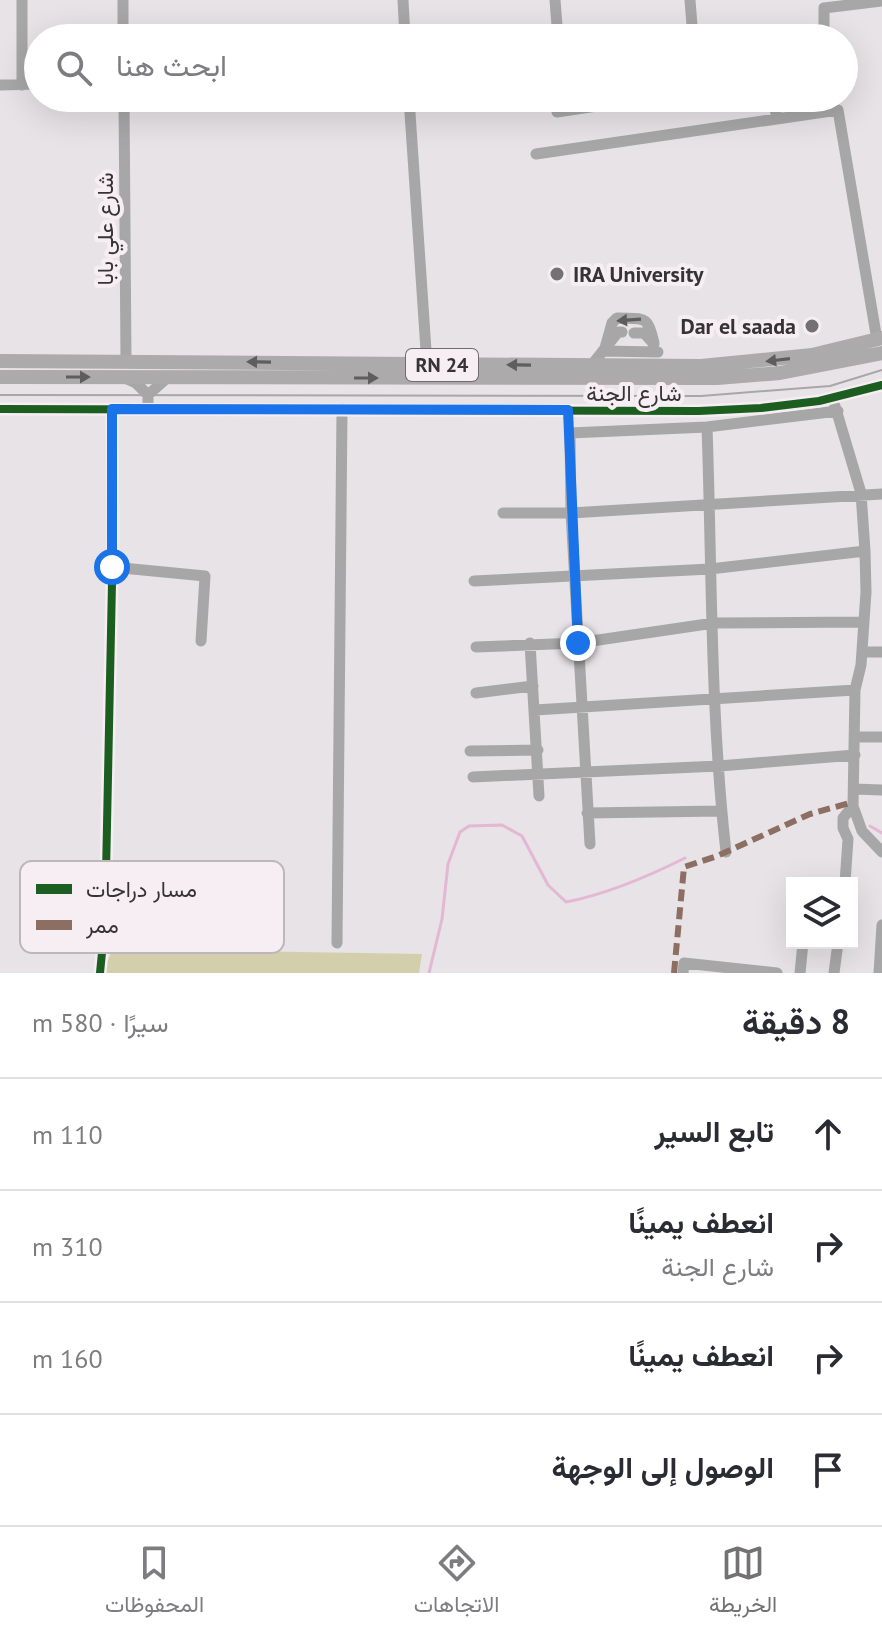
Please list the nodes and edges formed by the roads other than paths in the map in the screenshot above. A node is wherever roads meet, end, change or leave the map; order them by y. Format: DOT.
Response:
graph roads {
  1 [pos="22,0"];
  2 [pos="123,0"];
  3 [pos="403,0"];
  4 [pos="555,0"];
  5 [pos="690,0"];
  6 [pos="882,1"];
  7 [pos="123,24"];
  8 [pos="404,24"];
  9 [pos="557,24"];
  10 [pos="692,24"];
  11 [pos="824,24"];
  12 [pos="0,85"];
  13 [pos="22,85"];
  14 [pos="124,112"];
  15 [pos="410,112"];
  16 [pos="776,112"];
  17 [pos="822,112"];
  18 [pos="838,112"];
  19 [pos="777,119"];
  20 [pos="536,154"];
  21 [pos="880,344"];
  22 [pos="604,349"];
  23 [pos="659,354"];
  24 [pos="126,360"];
  25 [pos="0,361"];
  26 [pos="427,365"];
  27 [pos="591,366"];
  28 [pos="0,377"];
  29 [pos="125,378"];
  30 [pos="167,378"];
  31 [pos="882,385"];
  32 [pos="831,398"];
  33 [pos="148,401"];
  34 [pos="0,409"];
  35 [pos="112,409"];
  36 [pos="342,409"];
  37 [pos="568,410"];
  38 [pos="838,411"];
  39 [pos="707,427"];
  40 [pos="570,433"];
  41 [pos="861,493"];
  42 [pos="882,494"];
  43 [pos="710,506"];
  44 [pos="503,513"];
  45 [pos="571,513"];
  46 [pos="865,551"];
  47 [pos="112,567"];
  48 [pos="710,569"];
  49 [pos="575,575"];
  50 [pos="474,581"];
  51 [pos="864,622"];
  52 [pos="714,623"];
  53 [pos="201,641"];
  54 [pos="530,643"];
  55 [pos="578,643"];
  56 [pos="476,647"];
  57 [pos="862,652"];
  58 [pos="882,652"];
  59 [pos="533,686"];
  60 [pos="855,690"];
  61 [pos="476,693"];
  62 [pos="716,698"];
  63 [pos="581,709"];
  64 [pos="535,710"];
  65 [pos="855,737"];
  66 [pos="882,737"];
  67 [pos="538,750"];
  68 [pos="470,751"];
  69 [pos="855,755"];
  70 [pos="719,766"];
  71 [pos="587,772"];
  72 [pos="539,773"];
  73 [pos="473,777"];
  74 [pos="854,789"];
  75 [pos="882,790"];
  76 [pos="539,796"];
  77 [pos="853,806"];
  78 [pos="721,811"];
  79 [pos="587,813"];
  80 [pos="590,844"];
  81 [pos="726,852"];
  82 [pos="882,852"];
  83 [pos="106,861"];
  84 [pos="845,877"];
  85 [pos="882,925"];
  86 [pos="337,943"];
  87 [pos="802,949"];
  88 [pos="837,949"];
  89 [pos="102,953"];
  90 [pos="100,973"];
  91 [pos="683,973"];
  92 [pos="777,973"];
  93 [pos="800,973"];
  94 [pos="834,973"];
  95 [pos="879,973"];
  1 -- 13 [label="street"];
  2 -- 7 [label="street"];
  3 -- 8 [label="street"];
  4 -- 9 [label="street"];
  5 -- 10 [label="street"];
  6 -- 11 [label="street"];
  12 -- 13 [label="street"];
  14 -- 24 [label="street, شارع علي بابا"];
  15 -- 26 [label="street"];
  16 -- 19 [label="street"];
  17 -- 19 [label="street"];
  18 -- 21 [label="street"];
  19 -- 20 [label="street"];
  21 -- 23 [label="main road, RN 24, one-way"];
  30 -- 21 [label="main road, RN 24, one-way"];
  22 -- 23 [label="street"];
  22 -- 23 [label="street"];
  23 -- 22 [label="street, one-way"];
  22 -- 27 [label="street"];
  23 -- 27 [label="main road, RN 24"];
  24 -- 25 [label="main road, RN 24"];
  26 -- 24 [label="main road, RN 24, one-way"];
  27 -- 26 [label="main road, RN 24, one-way"];
  28 -- 29 [label="main road, RN 24, one-way"];
  29 -- 30 [label="main road, RN 24"];
  29 -- 33 [label="street"];
  30 -- 33 [label="street"];
  31 -- 32 [label="street, شارع الجنة"];
  32 -- 37 [label="street, شارع الجنة"];
  32 -- 38 [label="street"];
  33 -- 35 [label="street, شارع الجنة"];
  33 -- 36 [label="street, شارع الجنة"];
  34 -- 35 [label="street, شارع الجنة"];
  35 -- 47 [label="street"];
  36 -- 37 [label="street, شارع الجنة"];
  36 -- 86 [label="street"];
  37 -- 40 [label="street"];
  38 -- 39 [label="street"];
  38 -- 41 [label="street"];
  39 -- 40 [label="street"];
  39 -- 43 [label="street"];
  40 -- 45 [label="street"];
  41 -- 42 [label="street"];
  41 -- 43 [label="street"];
  41 -- 46 [label="street"];
  43 -- 45 [label="street"];
  43 -- 48 [label="street"];
  44 -- 45 [label="street"];
  45 -- 49 [label="street"];
  46 -- 48 [label="street"];
  46 -- 51 [label="street"];
  47 -- 53 [label="street"];
  47 -- 83 [label="street"];
  48 -- 49 [label="street"];
  48 -- 52 [label="street"];
  49 -- 50 [label="street"];
  49 -- 55 [label="street"];
  51 -- 52 [label="street"];
  51 -- 57 [label="street"];
  52 -- 55 [label="street"];
  52 -- 62 [label="street"];
  54 -- 55 [label="street"];
  54 -- 56 [label="street"];
  54 -- 59 [label="street"];
  55 -- 63 [label="street"];
  57 -- 58 [label="street"];
  57 -- 60 [label="street"];
  59 -- 61 [label="street"];
  59 -- 64 [label="street"];
  60 -- 62 [label="street"];
  60 -- 65 [label="street"];
  62 -- 63 [label="street"];
  62 -- 70 [label="street"];
  63 -- 64 [label="street"];
  63 -- 71 [label="street"];
  64 -- 67 [label="street"];
  65 -- 66 [label="street"];
  65 -- 69 [label="street"];
  67 -- 68 [label="street"];
  67 -- 72 [label="street"];
  69 -- 70 [label="street"];
  69 -- 74 [label="street"];
  70 -- 71 [label="street"];
  70 -- 78 [label="street"];
  71 -- 72 [label="street"];
  71 -- 79 [label="street"];
  72 -- 73 [label="street"];
  72 -- 76 [label="street"];
  74 -- 75 [label="street"];
  74 -- 77 [label="street"];
  77 -- 82 [label="street"];
  77 -- 84 [label="street"];
  78 -- 79 [label="street"];
  78 -- 81 [label="street"];
  79 -- 80 [label="street"];
  85 -- 95 [label="street"];
  87 -- 93 [label="street"];
  88 -- 94 [label="street"];
  89 -- 90 [label="street"];
  91 -- 92 [label="street"];
}
